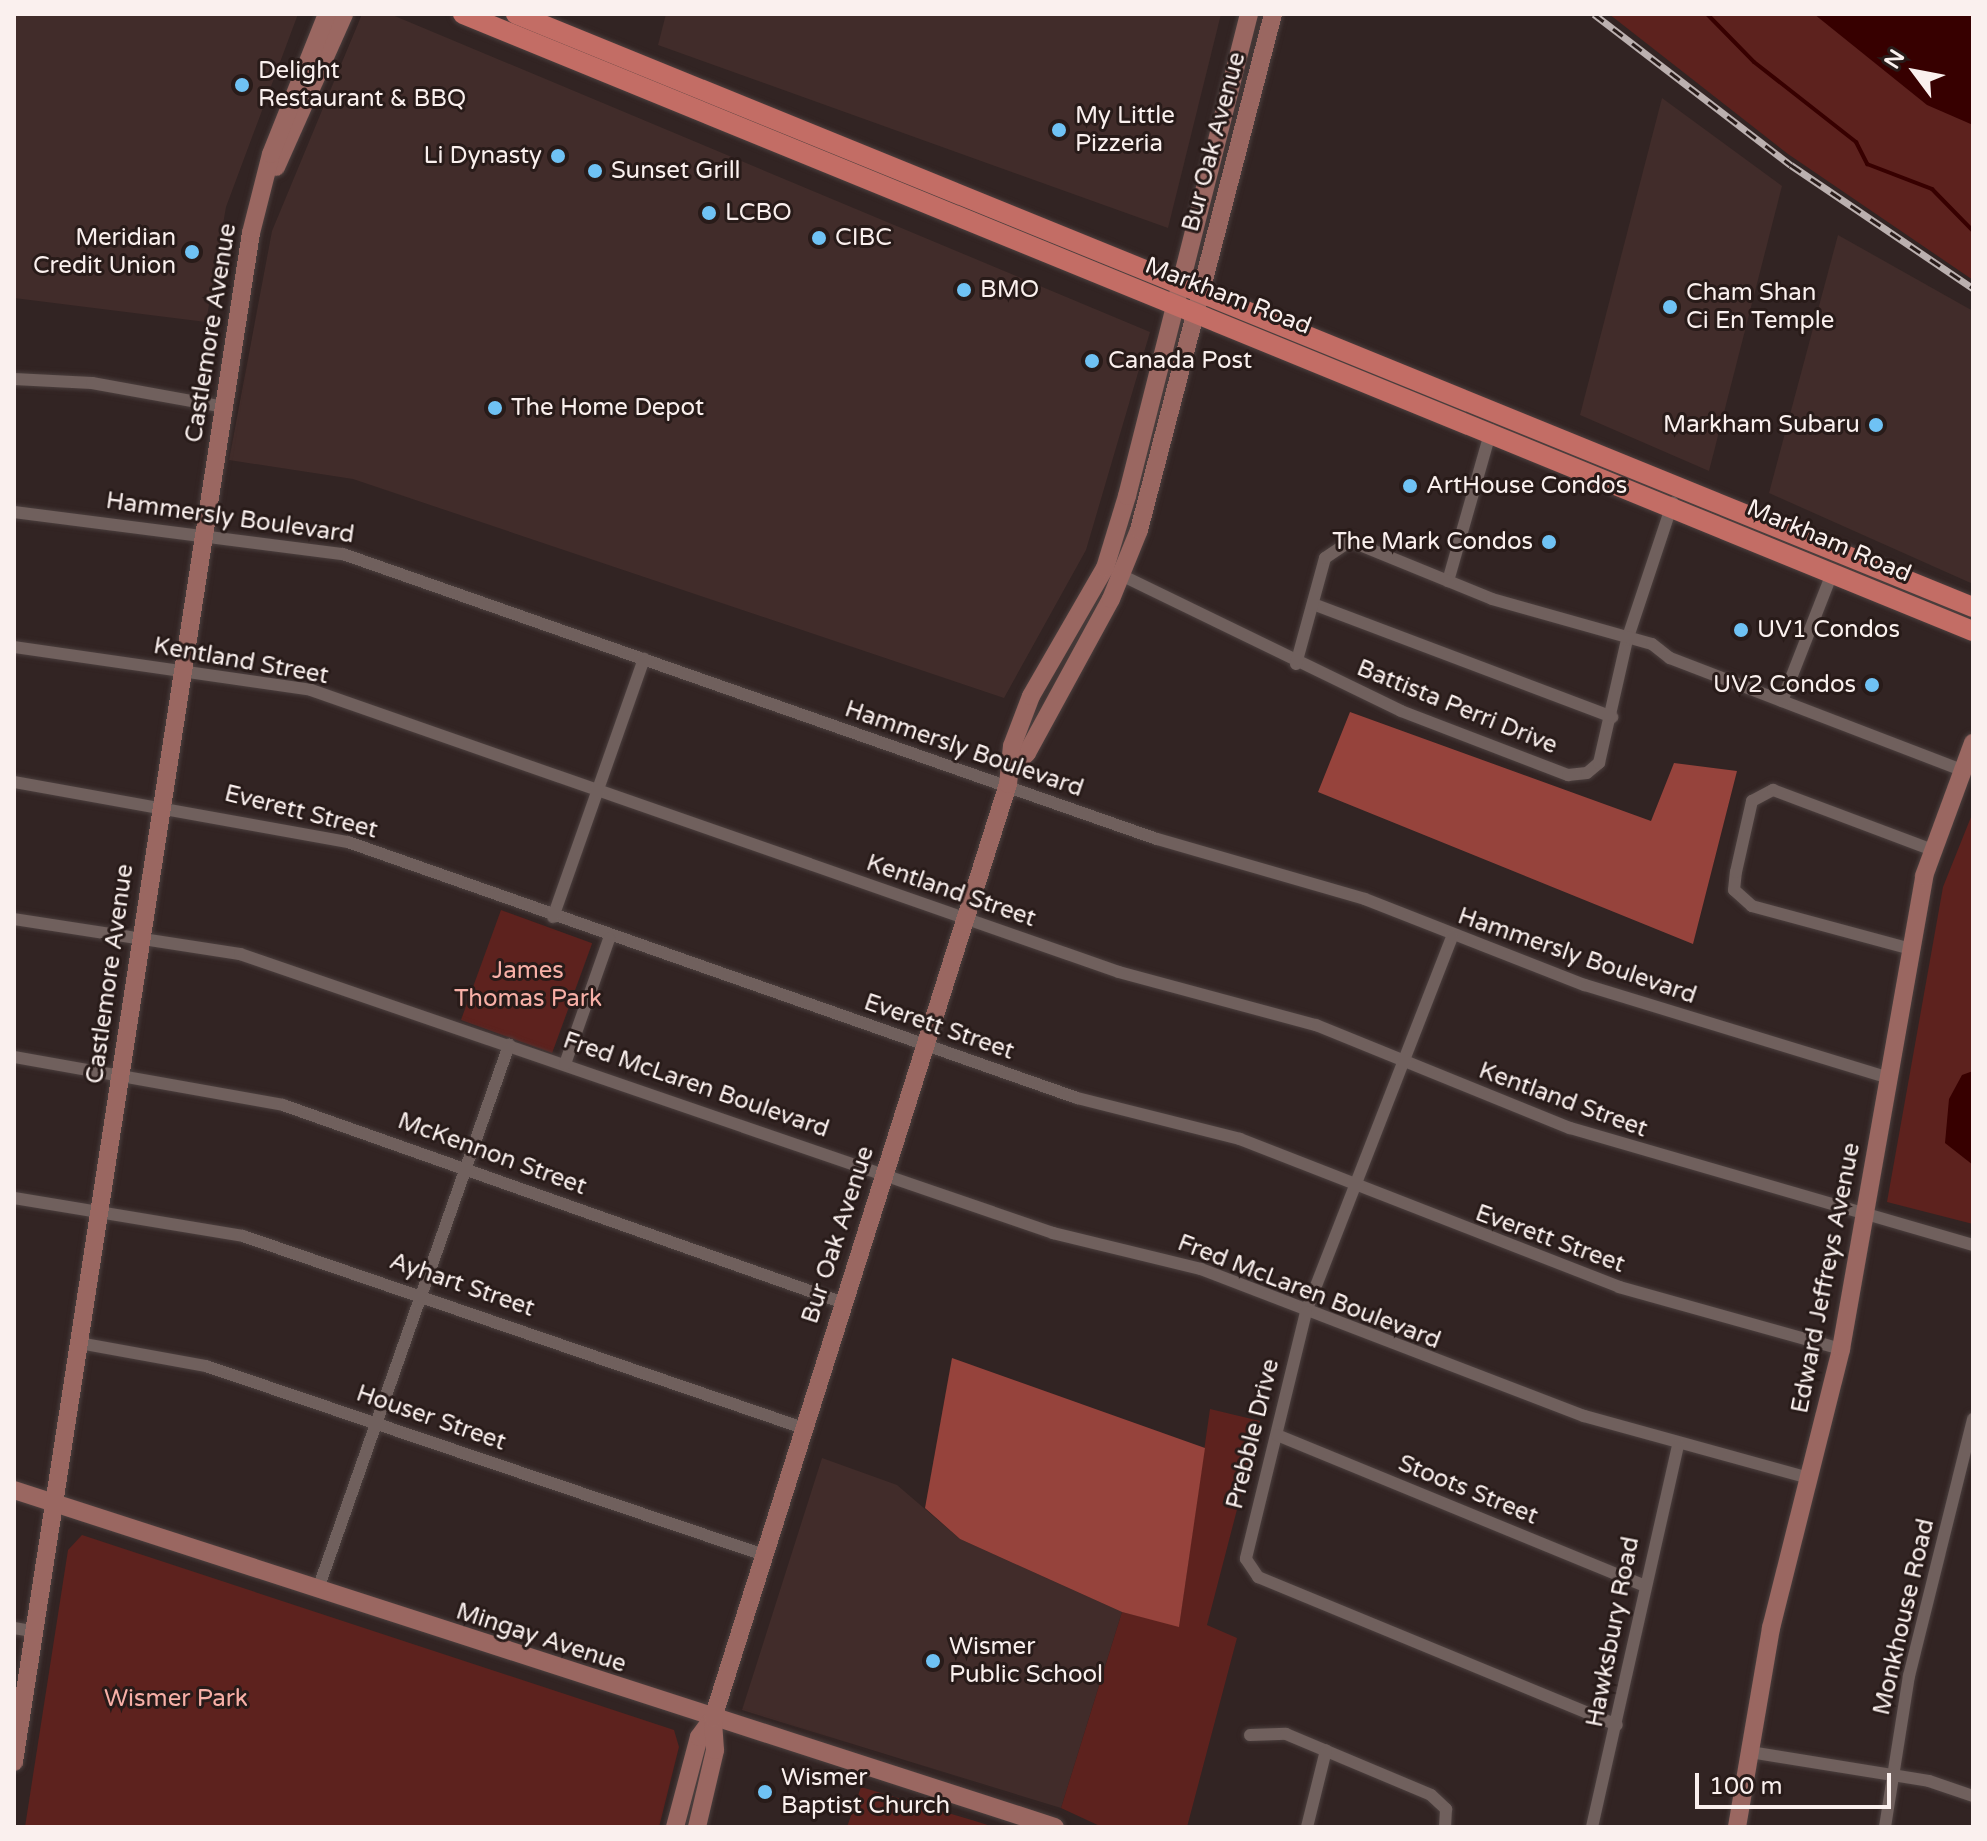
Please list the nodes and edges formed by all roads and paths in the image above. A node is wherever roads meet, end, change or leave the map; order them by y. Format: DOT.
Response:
graph roads {
  1 [pos="327,14"];
  2 [pos="344,14"];
  3 [pos="463,14"];
  4 [pos="516,14"];
  5 [pos="1247,15"];
  6 [pos="1271,21"];
  7 [pos="262,194"];
  8 [pos="1192,284"];
  9 [pos="1185,308"];
  10 [pos="14,379"];
  11 [pos="224,407"];
  12 [pos="1492,428"];
  13 [pos="1677,494"];
  14 [pos="14,512"];
  15 [pos="202,532"];
  16 [pos="1833,571"];
  17 [pos="1121,575"];
  18 [pos="1448,581"];
  19 [pos="1313,604"];
  20 [pos="1973,607"];
  21 [pos="1973,631"];
  22 [pos="1627,640"];
  23 [pos="14,647"];
  24 [pos="644,659"];
  25 [pos="1296,664"];
  26 [pos="178,671"];
  27 [pos="1782,701"];
  28 [pos="1612,717"];
  29 [pos="1973,743"];
  30 [pos="1962,770"];
  31 [pos="1010,776"];
  32 [pos="14,782"];
  33 [pos="598,792"];
  34 [pos="157,802"];
  35 [pos="1930,849"];
  36 [pos="553,917"];
  37 [pos="14,919"];
  38 [pos="965,920"];
  39 [pos="1452,937"];
  40 [pos="142,939"];
  41 [pos="609,939"];
  42 [pos="1911,949"];
  43 [pos="509,1045"];
  44 [pos="925,1047"];
  45 [pos="14,1057"];
  46 [pos="1403,1063"];
  47 [pos="565,1064"];
  48 [pos="120,1075"];
  49 [pos="1889,1078"];
  50 [pos="464,1169"];
  51 [pos="884,1171"];
  52 [pos="1352,1184"];
  53 [pos="14,1198"];
  54 [pos="98,1211"];
  55 [pos="1864,1216"];
  56 [pos="1973,1245"];
  57 [pos="420,1292"];
  58 [pos="841,1302"];
  59 [pos="1306,1312"];
  60 [pos="79,1343"];
  61 [pos="1841,1349"];
  62 [pos="1973,1419"];
  63 [pos="376,1422"];
  64 [pos="803,1428"];
  65 [pos="1277,1435"];
  66 [pos="1678,1445"];
  67 [pos="1809,1478"];
  68 [pos="14,1490"];
  69 [pos="54,1507"];
  70 [pos="764,1555"];
  71 [pos="1642,1585"];
  72 [pos="318,1589"];
  73 [pos="22,1629"];
  74 [pos="713,1718"];
  75 [pos="1617,1725"];
  76 [pos="1250,1735"];
  77 [pos="1326,1750"];
  78 [pos="1750,1752"];
  79 [pos="14,1762"];
  80 [pos="1893,1775"];
  81 [pos="1973,1796"];
  82 [pos="675,1827"];
  83 [pos="697,1827"];
  84 [pos="1055,1827"];
  85 [pos="1307,1827"];
  86 [pos="1445,1827"];
  87 [pos="1592,1827"];
  88 [pos="1737,1827"];
  89 [pos="1885,1827"];
  1 -- 7 [label="street, Castlemore Avenue"];
  2 -- 7 [label="street, Castlemore Avenue"];
  3 -- 9 [label="main road, Markham Road"];
  4 -- 8 [label="main road, Markham Road"];
  5 -- 6 [label="street"];
  5 -- 8 [label="street, Bur Oak Avenue"];
  6 -- 8 [label="street, Bur Oak Avenue"];
  7 -- 11 [label="street, Castlemore Avenue"];
  8 -- 9 [label="street, Bur Oak Avenue"];
  8 -- 13 [label="main road, Markham Road"];
  9 -- 12 [label="main road, Markham Road"];
  9 -- 17 [label="street, Bur Oak Avenue"];
  9 -- 31 [label="street, Bur Oak Avenue"];
  10 -- 11 [label="street"];
  11 -- 15 [label="street, Castlemore Avenue"];
  12 -- 13 [label="main road, Markham Road"];
  12 -- 18 [label="street"];
  13 -- 16 [label="main road, Markham Road"];
  13 -- 20 [label="main road, Markham Road"];
  13 -- 22 [label="street, Battista Perri Drive"];
  14 -- 15 [label="street, Hammersly Boulevard"];
  15 -- 24 [label="street, Hammersly Boulevard"];
  15 -- 26 [label="street, Castlemore Avenue"];
  16 -- 21 [label="main road, Markham Road"];
  16 -- 27 [label="street"];
  17 -- 25 [label="street, Battista Perri Drive"];
  17 -- 31 [label="street, Bur Oak Avenue"];
  18 -- 19 [label="street"];
  18 -- 22 [label="street"];
  19 -- 25 [label="street"];
  19 -- 28 [label="street"];
  22 -- 27 [label="street"];
  22 -- 28 [label="street, Battista Perri Drive"];
  23 -- 26 [label="street, Kentland Street"];
  24 -- 31 [label="street, Hammersly Boulevard"];
  24 -- 33 [label="street"];
  25 -- 28 [label="street, Battista Perri Drive"];
  26 -- 33 [label="street, Kentland Street"];
  26 -- 34 [label="street, Castlemore Avenue"];
  27 -- 30 [label="street"];
  29 -- 30 [label="street, Edward Jeffreys Avenue"];
  30 -- 35 [label="street, Edward Jeffreys Avenue"];
  31 -- 38 [label="street, Bur Oak Avenue"];
  31 -- 39 [label="street, Hammersly Boulevard"];
  32 -- 34 [label="street, Everett Street"];
  33 -- 36 [label="street"];
  33 -- 38 [label="street, Kentland Street"];
  34 -- 36 [label="street, Everett Street"];
  34 -- 40 [label="street, Castlemore Avenue"];
  35 -- 42 [label="street, Edward Jeffreys Avenue"];
  35 -- 42 [label="street"];
  36 -- 41 [label="street, Everett Street"];
  37 -- 40 [label="street, Fred McLaren Boulevard"];
  38 -- 44 [label="street, Bur Oak Avenue"];
  38 -- 46 [label="street, Kentland Street"];
  39 -- 46 [label="street, Prebble Drive"];
  39 -- 49 [label="street, Hammersly Boulevard"];
  40 -- 43 [label="street, Fred McLaren Boulevard"];
  40 -- 48 [label="street, Castlemore Avenue"];
  41 -- 44 [label="street, Everett Street"];
  41 -- 47 [label="street"];
  42 -- 49 [label="street, Edward Jeffreys Avenue"];
  43 -- 47 [label="street, Fred McLaren Boulevard"];
  43 -- 50 [label="street"];
  44 -- 51 [label="street, Bur Oak Avenue"];
  44 -- 52 [label="street, Everett Street"];
  45 -- 48 [label="street, McKennon Street"];
  46 -- 52 [label="street, Prebble Drive"];
  46 -- 55 [label="street, Kentland Street"];
  47 -- 51 [label="street, Fred McLaren Boulevard"];
  48 -- 50 [label="street, McKennon Street"];
  48 -- 54 [label="street, Castlemore Avenue"];
  49 -- 55 [label="street, Edward Jeffreys Avenue"];
  50 -- 57 [label="street"];
  50 -- 58 [label="street, McKennon Street"];
  51 -- 58 [label="street, Bur Oak Avenue"];
  51 -- 59 [label="street, Fred McLaren Boulevard"];
  52 -- 59 [label="street, Prebble Drive"];
  52 -- 61 [label="street, Everett Street"];
  53 -- 54 [label="street, Ayhart Street"];
  54 -- 57 [label="street, Ayhart Street"];
  54 -- 60 [label="street, Castlemore Avenue"];
  55 -- 56 [label="street"];
  55 -- 61 [label="street, Edward Jeffreys Avenue"];
  57 -- 63 [label="street"];
  57 -- 64 [label="street, Ayhart Street"];
  58 -- 64 [label="street, Bur Oak Avenue"];
  59 -- 65 [label="street, Prebble Drive"];
  59 -- 66 [label="street, Fred McLaren Boulevard"];
  60 -- 63 [label="street, Houser Street"];
  60 -- 69 [label="street, Castlemore Avenue"];
  61 -- 67 [label="street, Edward Jeffreys Avenue"];
  62 -- 80 [label="street, Monkhouse Road"];
  63 -- 70 [label="street, Houser Street"];
  63 -- 72 [label="street"];
  64 -- 70 [label="street, Bur Oak Avenue"];
  65 -- 71 [label="street, Stoots Street"];
  65 -- 75 [label="street, Prebble Drive"];
  66 -- 67 [label="street, Fred McLaren Boulevard"];
  66 -- 71 [label="street, Hawksbury Road"];
  67 -- 78 [label="street, Edward Jeffreys Avenue"];
  68 -- 69 [label="street, Mingay Avenue"];
  69 -- 72 [label="street, Mingay Avenue"];
  69 -- 73 [label="street, Castlemore Avenue"];
  70 -- 74 [label="street, Bur Oak Avenue"];
  71 -- 75 [label="street, Hawksbury Road"];
  72 -- 74 [label="street, Mingay Avenue"];
  73 -- 79 [label="street, Castlemore Avenue"];
  74 -- 82 [label="street, Bur Oak Avenue"];
  74 -- 83 [label="street, Bur Oak Avenue"];
  74 -- 84 [label="street, Mingay Avenue"];
  75 -- 87 [label="street, Hawksbury Road"];
  76 -- 77 [label="street"];
  77 -- 85 [label="street"];
  77 -- 86 [label="street"];
  78 -- 80 [label="street"];
  78 -- 88 [label="street, Edward Jeffreys Avenue"];
  80 -- 81 [label="street"];
  80 -- 89 [label="street, Monkhouse Road"];
}
